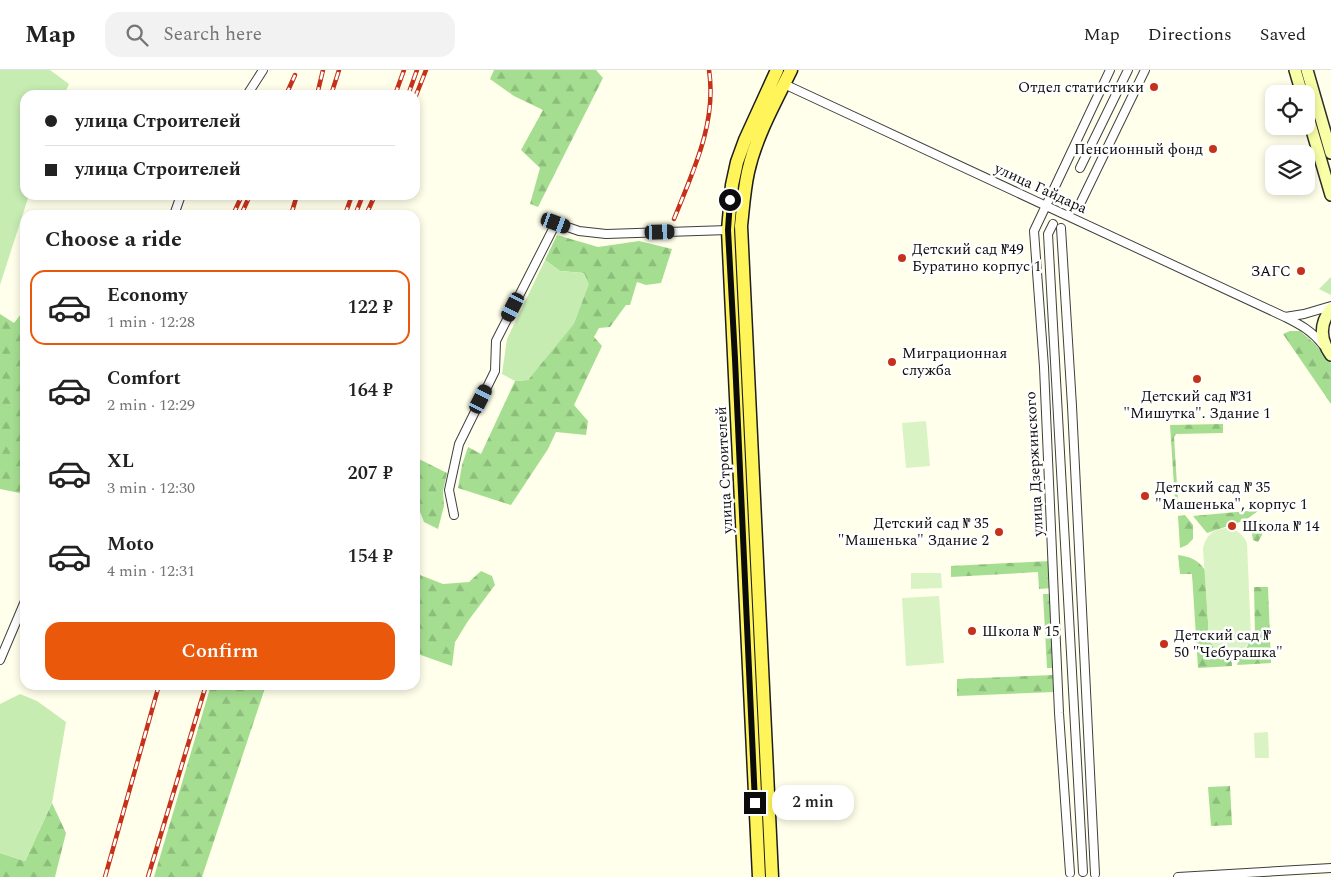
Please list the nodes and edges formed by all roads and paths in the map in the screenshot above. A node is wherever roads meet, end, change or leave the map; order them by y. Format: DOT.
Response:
graph roads {
  1 [pos="263,70"];
  2 [pos="791,70"];
  3 [pos="1110,70"];
  4 [pos="1128,70"];
  5 [pos="1145,70"];
  6 [pos="1295,70"];
  7 [pos="1307,70"];
  8 [pos="775,74"];
  9 [pos="784,84"];
  10 [pos="1299,85"];
  11 [pos="1308,85"];
  12 [pos="250,90"];
  13 [pos="1315,123"];
  14 [pos="1328,156"];
  15 [pos="1080,168"];
  16 [pos="1331,195"];
  17 [pos="1081,202"];
  18 [pos="1046,205"];
  19 [pos="1053,224"];
  20 [pos="1061,228"];
  21 [pos="728,230"];
  22 [pos="1331,308"];
  23 [pos="1285,317"];
  24 [pos="1330,354"];
  25 [pos="735,370"];
  26 [pos="748,371"];
  27 [pos="454,516"];
  28 [pos="745,575"];
  29 [pos="758,575"];
  30 [pos="20,613"];
  31 [pos="0,660"];
  32 [pos="1331,868"];
  33 [pos="1083,872"];
  34 [pos="1070,873"];
  35 [pos="1095,874"];
  36 [pos="759,877"];
  37 [pos="772,877"];
  38 [pos="1178,877"];
  1 -- 12 [label="street"];
  2 -- 9 [label="main road, улица Строителей"];
  3 -- 18 [label="street, улица Дзержинского"];
  4 -- 15 [label="street"];
  5 -- 17 [label="street"];
  6 -- 10 [label="street"];
  7 -- 11 [label="street"];
  8 -- 9 [label="main road"];
  8 -- 21 [label="main road, улица Строителей"];
  9 -- 18 [label="street, улица Гайдара"];
  9 -- 26 [label="main road, улица Строителей"];
  13 -- 14 [label="street"];
  14 -- 16 [label="street"];
  18 -- 23 [label="street, улица Гайдара"];
  18 -- 34 [label="street, улица Дзержинского"];
  19 -- 33 [label="street, улица Дзержинского"];
  20 -- 35 [label="street"];
  21 -- 25 [label="main road, улица Строителей"];
  21 -- 27 [label="street"];
  22 -- 23 [label="street"];
  22 -- 24 [label="street"];
  23 -- 24 [label="street, улица Гайдара"];
  25 -- 26 [label="main road"];
  25 -- 28 [label="main road, улица Строителей"];
  26 -- 29 [label="main road, улица Строителей"];
  28 -- 29 [label="main road"];
  28 -- 36 [label="main road, улица Строителей"];
  29 -- 37 [label="main road, улица Строителей"];
  30 -- 31 [label="street"];
  32 -- 38 [label="street"];
}
